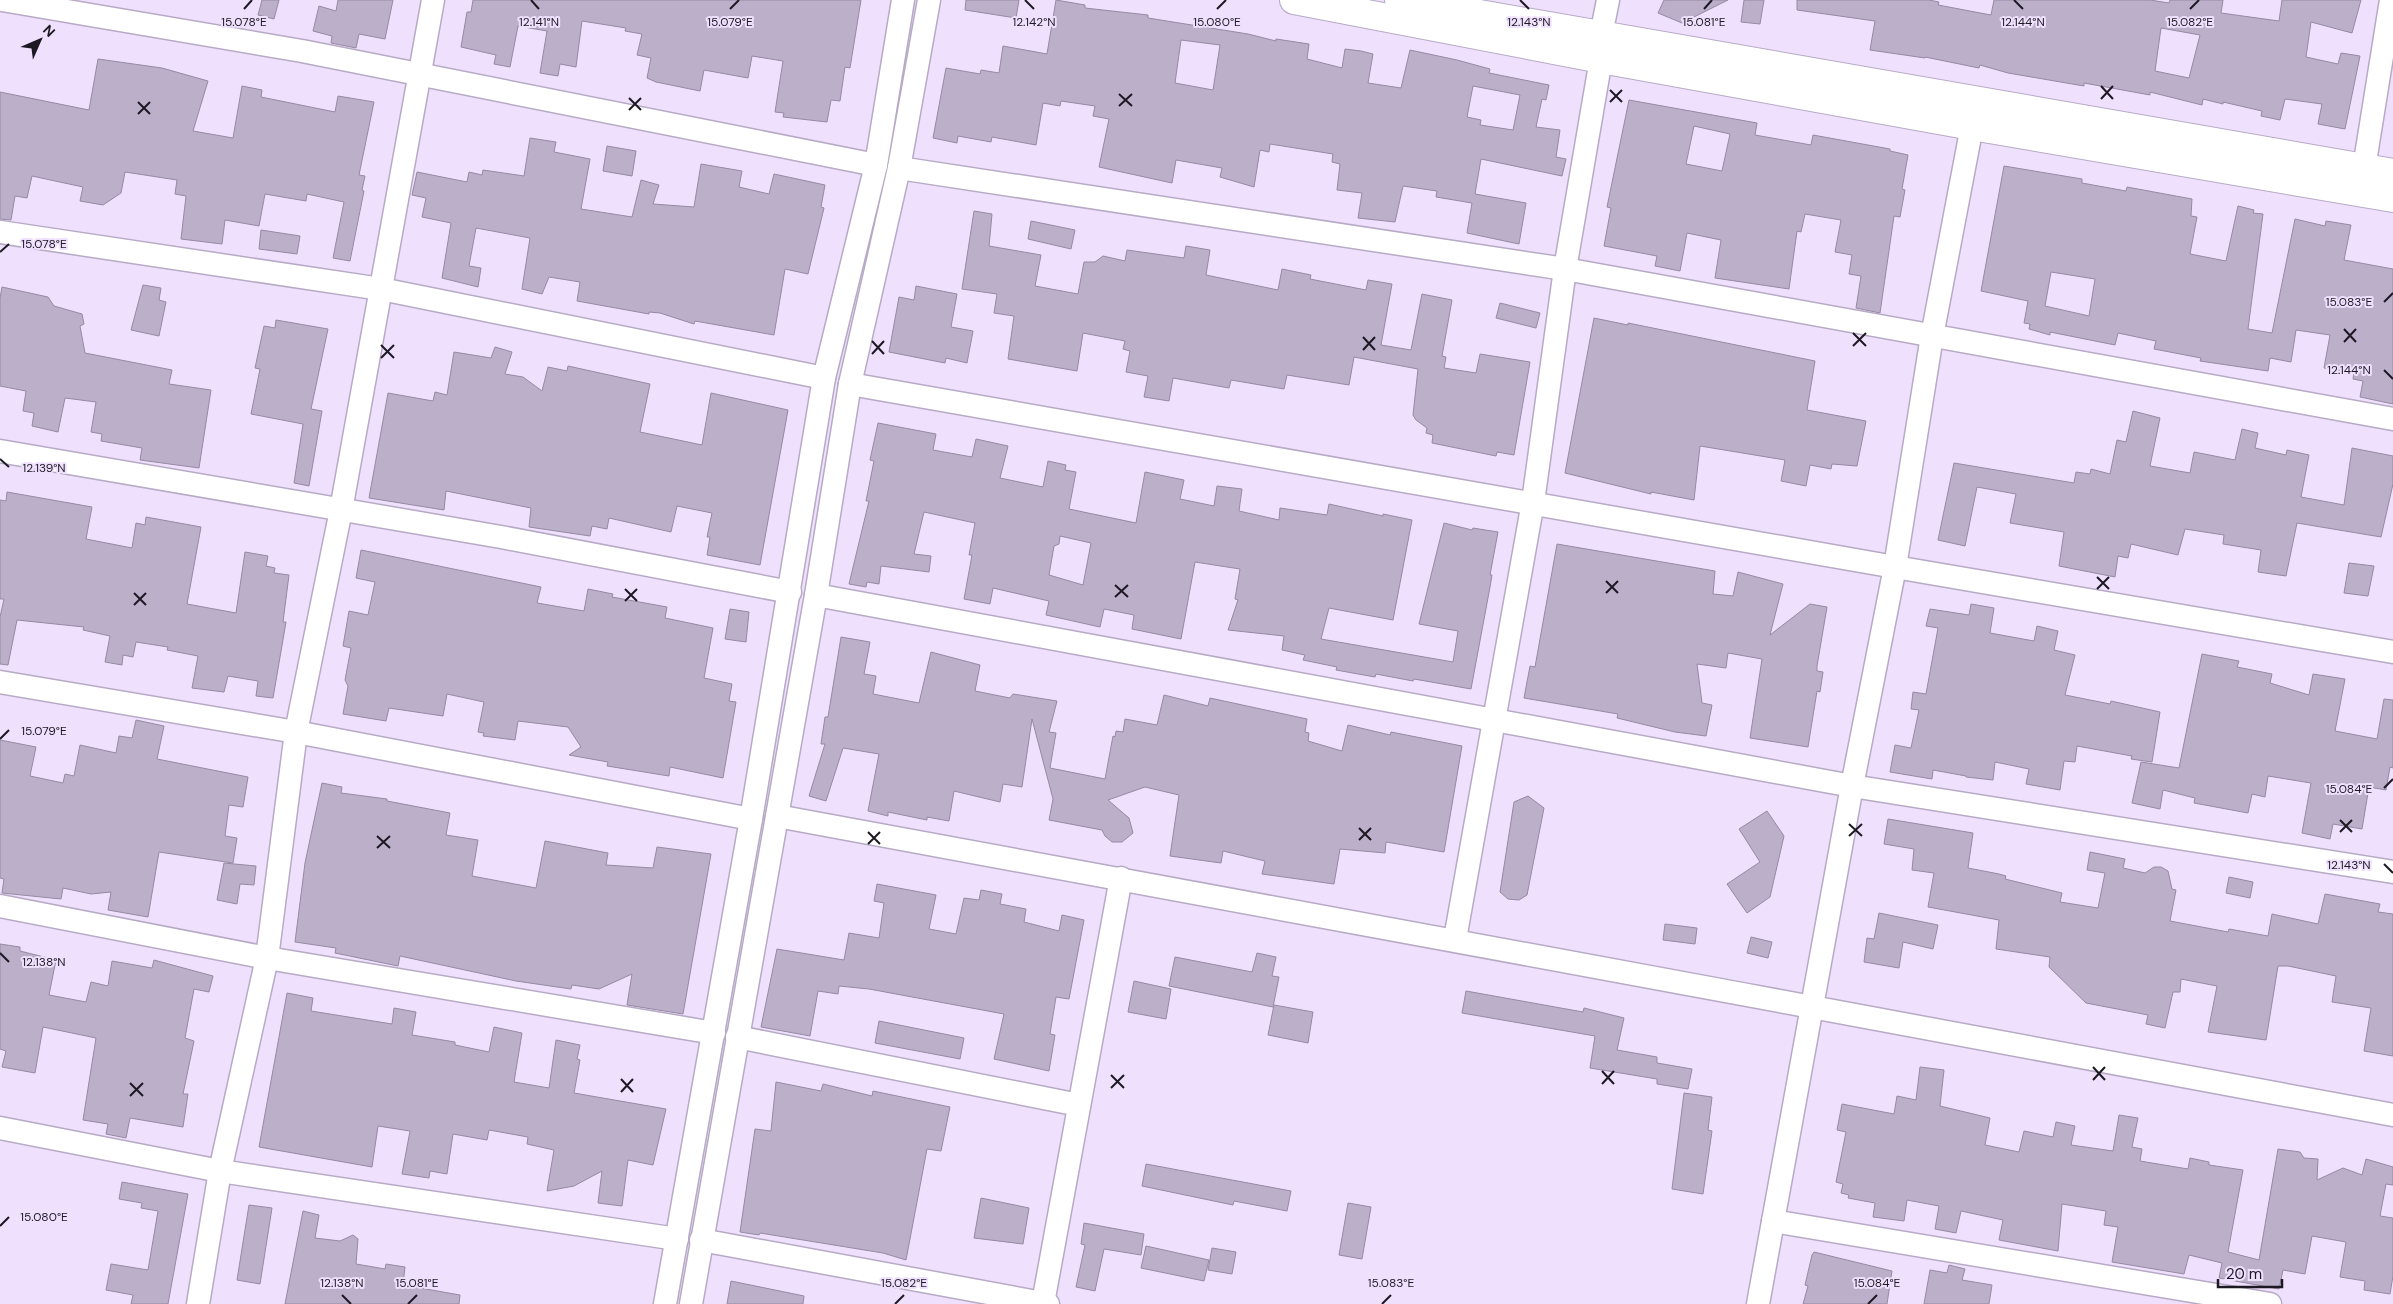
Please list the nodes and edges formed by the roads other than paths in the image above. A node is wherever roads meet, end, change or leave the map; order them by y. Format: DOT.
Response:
graph roads {
  1 [pos="2,0"];
  2 [pos="433,0"];
  3 [pos="902,0"];
  4 [pos="928,0"];
  5 [pos="1294,0"];
  6 [pos="1398,0"];
  7 [pos="1608,0"];
  8 [pos="2391,0"];
  9 [pos="1601,47"];
  10 [pos="418,74"];
  11 [pos="1972,126"];
  12 [pos="876,165"];
  13 [pos="898,168"];
  14 [pos="2364,168"];
  15 [pos="2393,173"];
  16 [pos="2393,198"];
  17 [pos="0,232"];
  18 [pos="1565,269"];
  19 [pos="381,289"];
  20 [pos="1932,336"];
  21 [pos="824,378"];
  22 [pos="850,384"];
  23 [pos="2393,419"];
  24 [pos="0,451"];
  25 [pos="1533,502"];
  26 [pos="341,510"];
  27 [pos="1895,567"];
  28 [pos="790,592"];
  29 [pos="816,595"];
  30 [pos="2393,652"];
  31 [pos="0,682"];
  32 [pos="1493,720"];
  33 [pos="296,732"];
  34 [pos="1852,786"];
  35 [pos="777,816"];
  36 [pos="751,819"];
  37 [pos="2393,872"];
  38 [pos="1121,878"];
  39 [pos="0,906"];
  40 [pos="1455,939"];
  41 [pos="267,958"];
  42 [pos="1811,1008"];
  43 [pos="714,1032"];
  44 [pos="737,1036"];
  45 [pos="1079,1105"];
  46 [pos="2393,1115"];
  47 [pos="0,1128"];
  48 [pos="220,1171"];
  49 [pos="1773,1221"];
  50 [pos="677,1239"];
  51 [pos="702,1240"];
  52 [pos="198,1304"];
  53 [pos="665,1304"];
  54 [pos="691,1304"];
  55 [pos="1046,1304"];
  56 [pos="1758,1304"];
  57 [pos="2270,1304"];
  1 -- 10 [label="street"];
  2 -- 10 [label="street"];
  3 -- 12 [label="street"];
  4 -- 13 [label="street"];
  5 -- 9 [label="street"];
  6 -- 9 [label="street"];
  7 -- 9 [label="street"];
  8 -- 14 [label="street"];
  9 -- 11 [label="street"];
  9 -- 14 [label="street"];
  9 -- 18 [label="street"];
  10 -- 12 [label="street"];
  10 -- 19 [label="street"];
  11 -- 16 [label="street"];
  11 -- 20 [label="street"];
  12 -- 21 [label="street"];
  13 -- 18 [label="street"];
  13 -- 22 [label="street"];
  14 -- 15 [label="street"];
  17 -- 19 [label="street"];
  18 -- 20 [label="street"];
  18 -- 25 [label="street"];
  19 -- 21 [label="street"];
  19 -- 26 [label="street"];
  20 -- 23 [label="street"];
  20 -- 27 [label="street"];
  21 -- 28 [label="street"];
  22 -- 25 [label="street"];
  22 -- 29 [label="street"];
  24 -- 26 [label="street"];
  25 -- 27 [label="street"];
  25 -- 32 [label="street"];
  26 -- 28 [label="street"];
  26 -- 33 [label="street"];
  27 -- 30 [label="street"];
  27 -- 34 [label="street"];
  28 -- 36 [label="street"];
  29 -- 32 [label="street"];
  29 -- 35 [label="street"];
  31 -- 33 [label="street"];
  32 -- 34 [label="street"];
  32 -- 40 [label="street"];
  33 -- 36 [label="street"];
  33 -- 41 [label="street"];
  34 -- 37 [label="street"];
  34 -- 42 [label="street"];
  35 -- 38 [label="street"];
  35 -- 44 [label="street"];
  36 -- 43 [label="street"];
  38 -- 40 [label="street"];
  38 -- 45 [label="street"];
  39 -- 41 [label="street"];
  40 -- 42 [label="street"];
  41 -- 43 [label="street"];
  41 -- 48 [label="street"];
  42 -- 46 [label="street"];
  42 -- 49 [label="street"];
  43 -- 50 [label="street"];
  44 -- 45 [label="street"];
  44 -- 51 [label="street"];
  45 -- 55 [label="street"];
  47 -- 48 [label="street"];
  48 -- 50 [label="street"];
  48 -- 52 [label="street"];
  49 -- 56 [label="street"];
  49 -- 57 [label="street"];
  50 -- 53 [label="street"];
  51 -- 54 [label="street"];
  51 -- 55 [label="street"];
}
